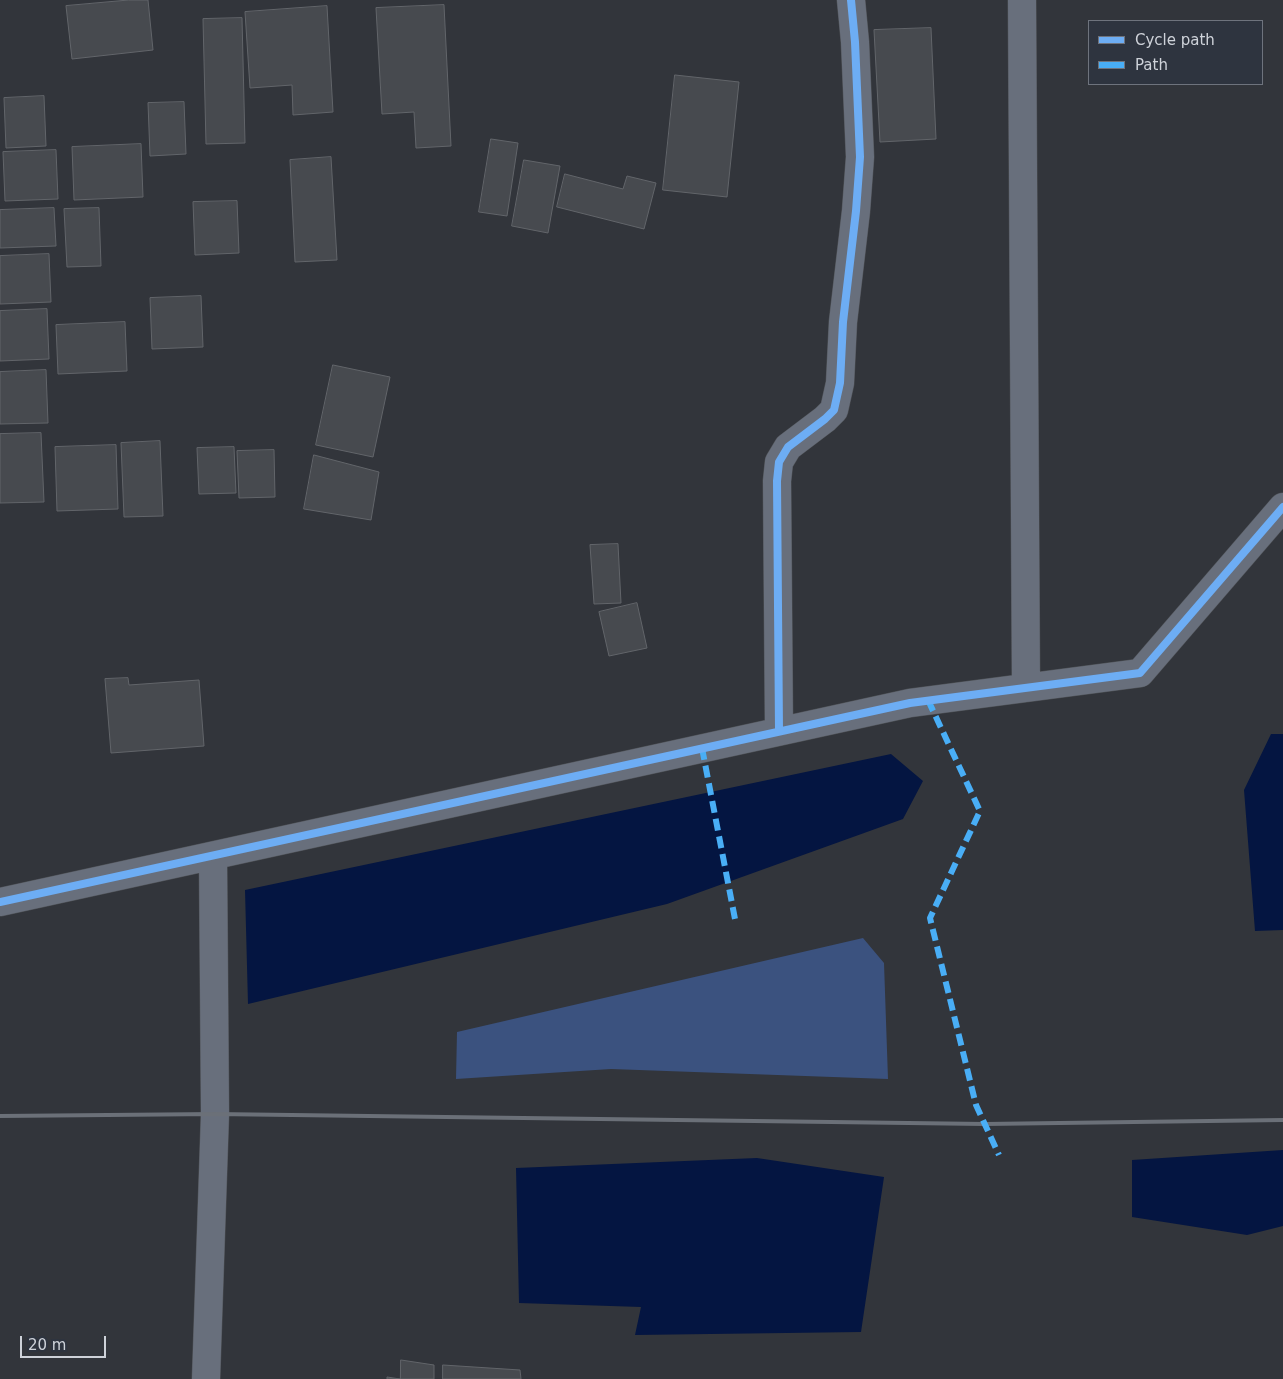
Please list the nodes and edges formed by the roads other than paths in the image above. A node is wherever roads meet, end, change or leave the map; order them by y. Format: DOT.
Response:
graph roads {
  1 [pos="851,0"];
  2 [pos="1022,0"];
  3 [pos="1283,507"];
  4 [pos="1026,688"];
  5 [pos="779,732"];
  6 [pos="213,856"];
  7 [pos="0,902"];
  8 [pos="206,1379"];
  1 -- 5 [label="street"];
  2 -- 4 [label="street"];
  3 -- 4 [label="street"];
  4 -- 5 [label="street"];
  5 -- 6 [label="street"];
  6 -- 7 [label="street"];
  6 -- 8 [label="street"];
}
